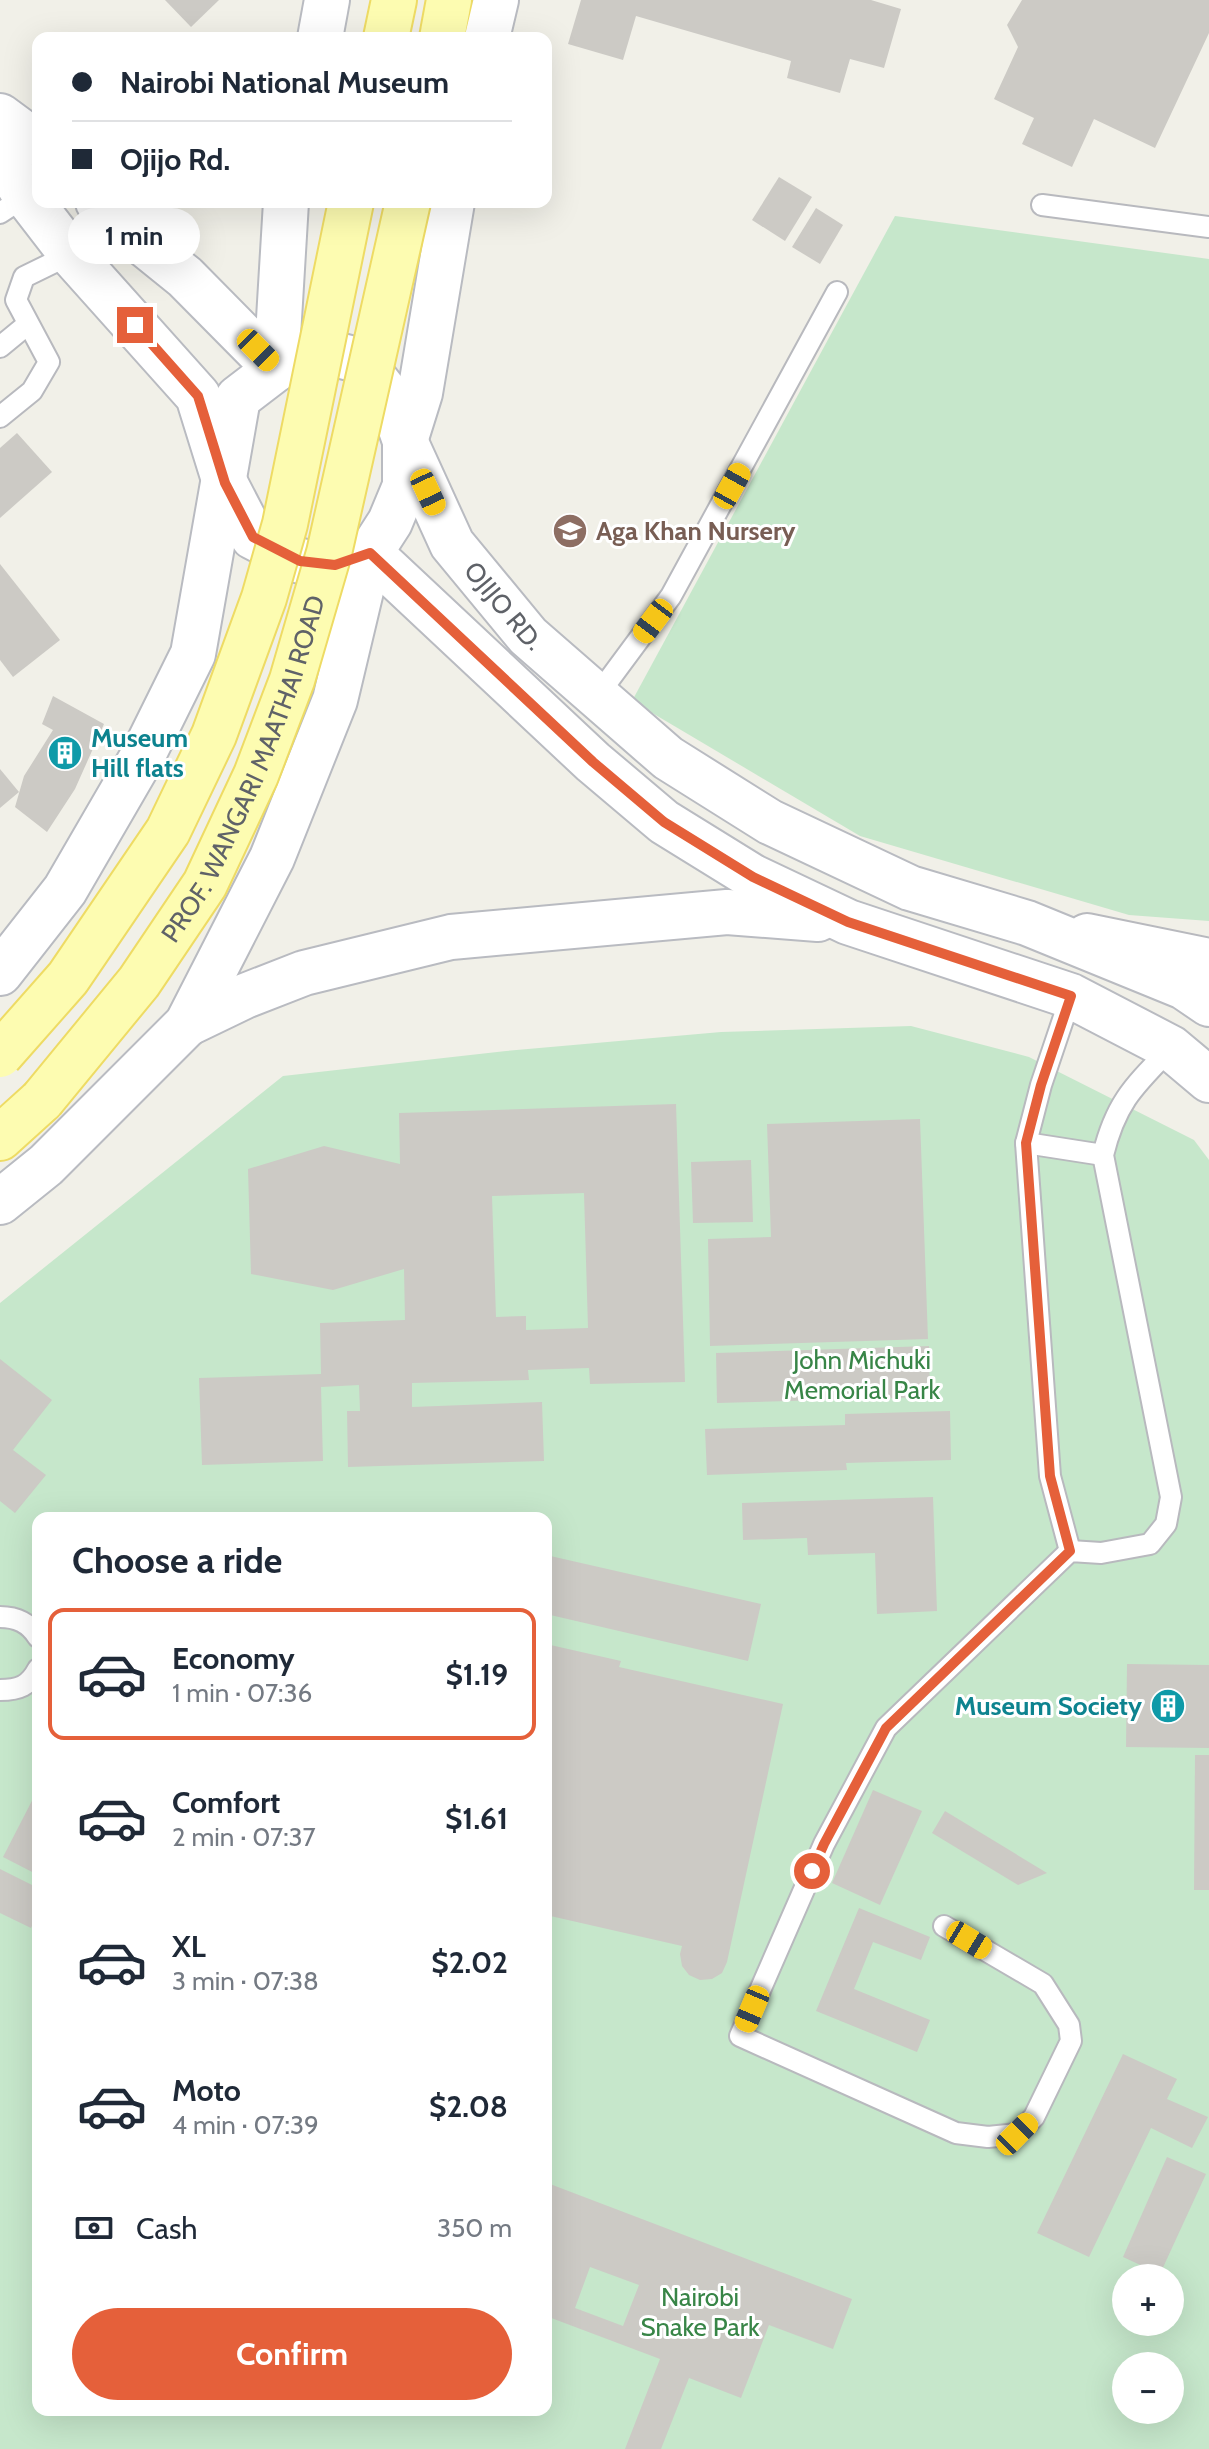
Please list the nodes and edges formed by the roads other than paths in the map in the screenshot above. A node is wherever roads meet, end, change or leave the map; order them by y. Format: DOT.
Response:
graph roads {
  1 [pos="327,0"];
  2 [pos="394,0"];
  3 [pos="449,0"];
  4 [pos="496,0"];
  5 [pos="321,32"];
  6 [pos="387,32"];
  7 [pos="443,32"];
  8 [pos="488,32"];
  9 [pos="20,135"];
  10 [pos="13,204"];
  11 [pos="1042,205"];
  12 [pos="104,208"];
  13 [pos="286,208"];
  14 [pos="350,208"];
  15 [pos="407,208"];
  16 [pos="451,208"];
  17 [pos="1209,227"];
  18 [pos="71,254"];
  19 [pos="837,292"];
  20 [pos="28,324"];
  21 [pos="0,347"];
  22 [pos="276,369"];
  23 [pos="0,417"];
  24 [pos="405,441"];
  25 [pos="225,483"];
  26 [pos="370,553"];
  27 [pos="597,696"];
  28 [pos="848,922"];
  29 [pos="1027,923"];
  30 [pos="1209,960"];
  31 [pos="0,973"];
  32 [pos="1071,996"];
  33 [pos="1209,1004"];
  34 [pos="187,1024"];
  35 [pos="1171,1048"];
  36 [pos="0,1055"];
  37 [pos="1209,1080"];
  38 [pos="0,1138"];
  39 [pos="1026,1143"];
  40 [pos="1103,1155"];
  41 [pos="0,1202"];
  42 [pos="1070,1551"];
  43 [pos="0,1617"];
  44 [pos="32,1628"];
  45 [pos="32,1681"];
  46 [pos="0,1690"];
  47 [pos="944,1926"];
  1 -- 5 [label="main road"];
  2 -- 6 [label="main road"];
  3 -- 7 [label="main road"];
  4 -- 8 [label="main road"];
  9 -- 10 [label="main road"];
  10 -- 18 [label="main road"];
  11 -- 17 [label="lane"];
  12 -- 22 [label="main road"];
  13 -- 22 [label="main road"];
  14 -- 36 [label="main road, PROF. WANGARI MAATHAI ROAD, bridge"];
  15 -- 38 [label="main road, PROF. WANGARI MAATHAI ROAD, bridge"];
  16 -- 24 [label="main road"];
  18 -- 20 [label="lane"];
  18 -- 25 [label="main road"];
  19 -- 27 [label="lane"];
  20 -- 21 [label="lane"];
  20 -- 23 [label="lane"];
  22 -- 24 [label="main road, OJIJO RD."];
  22 -- 25 [label="main road"];
  24 -- 26 [label="main road"];
  24 -- 27 [label="main road, OJIJO RD."];
  25 -- 26 [label="main road"];
  25 -- 31 [label="main road"];
  26 -- 28 [label="main road"];
  26 -- 34 [label="main road, PROF. WANGARI MAATHAI ROAD"];
  27 -- 29 [label="main road, OJIJO RD."];
  28 -- 32 [label="main road"];
  28 -- 34 [label="main road"];
  29 -- 30 [label="street"];
  29 -- 33 [label="main road, OJIJO RD."];
  32 -- 35 [label="main road"];
  32 -- 39 [label="lane"];
  34 -- 41 [label="main road, PROF. WANGARI MAATHAI ROAD"];
  35 -- 37 [label="main road"];
  35 -- 40 [label="lane"];
  39 -- 40 [label="lane"];
  39 -- 42 [label="lane"];
  40 -- 42 [label="lane"];
  42 -- 47 [label="lane"];
  43 -- 44 [label="lane"];
  45 -- 46 [label="lane"];
}
